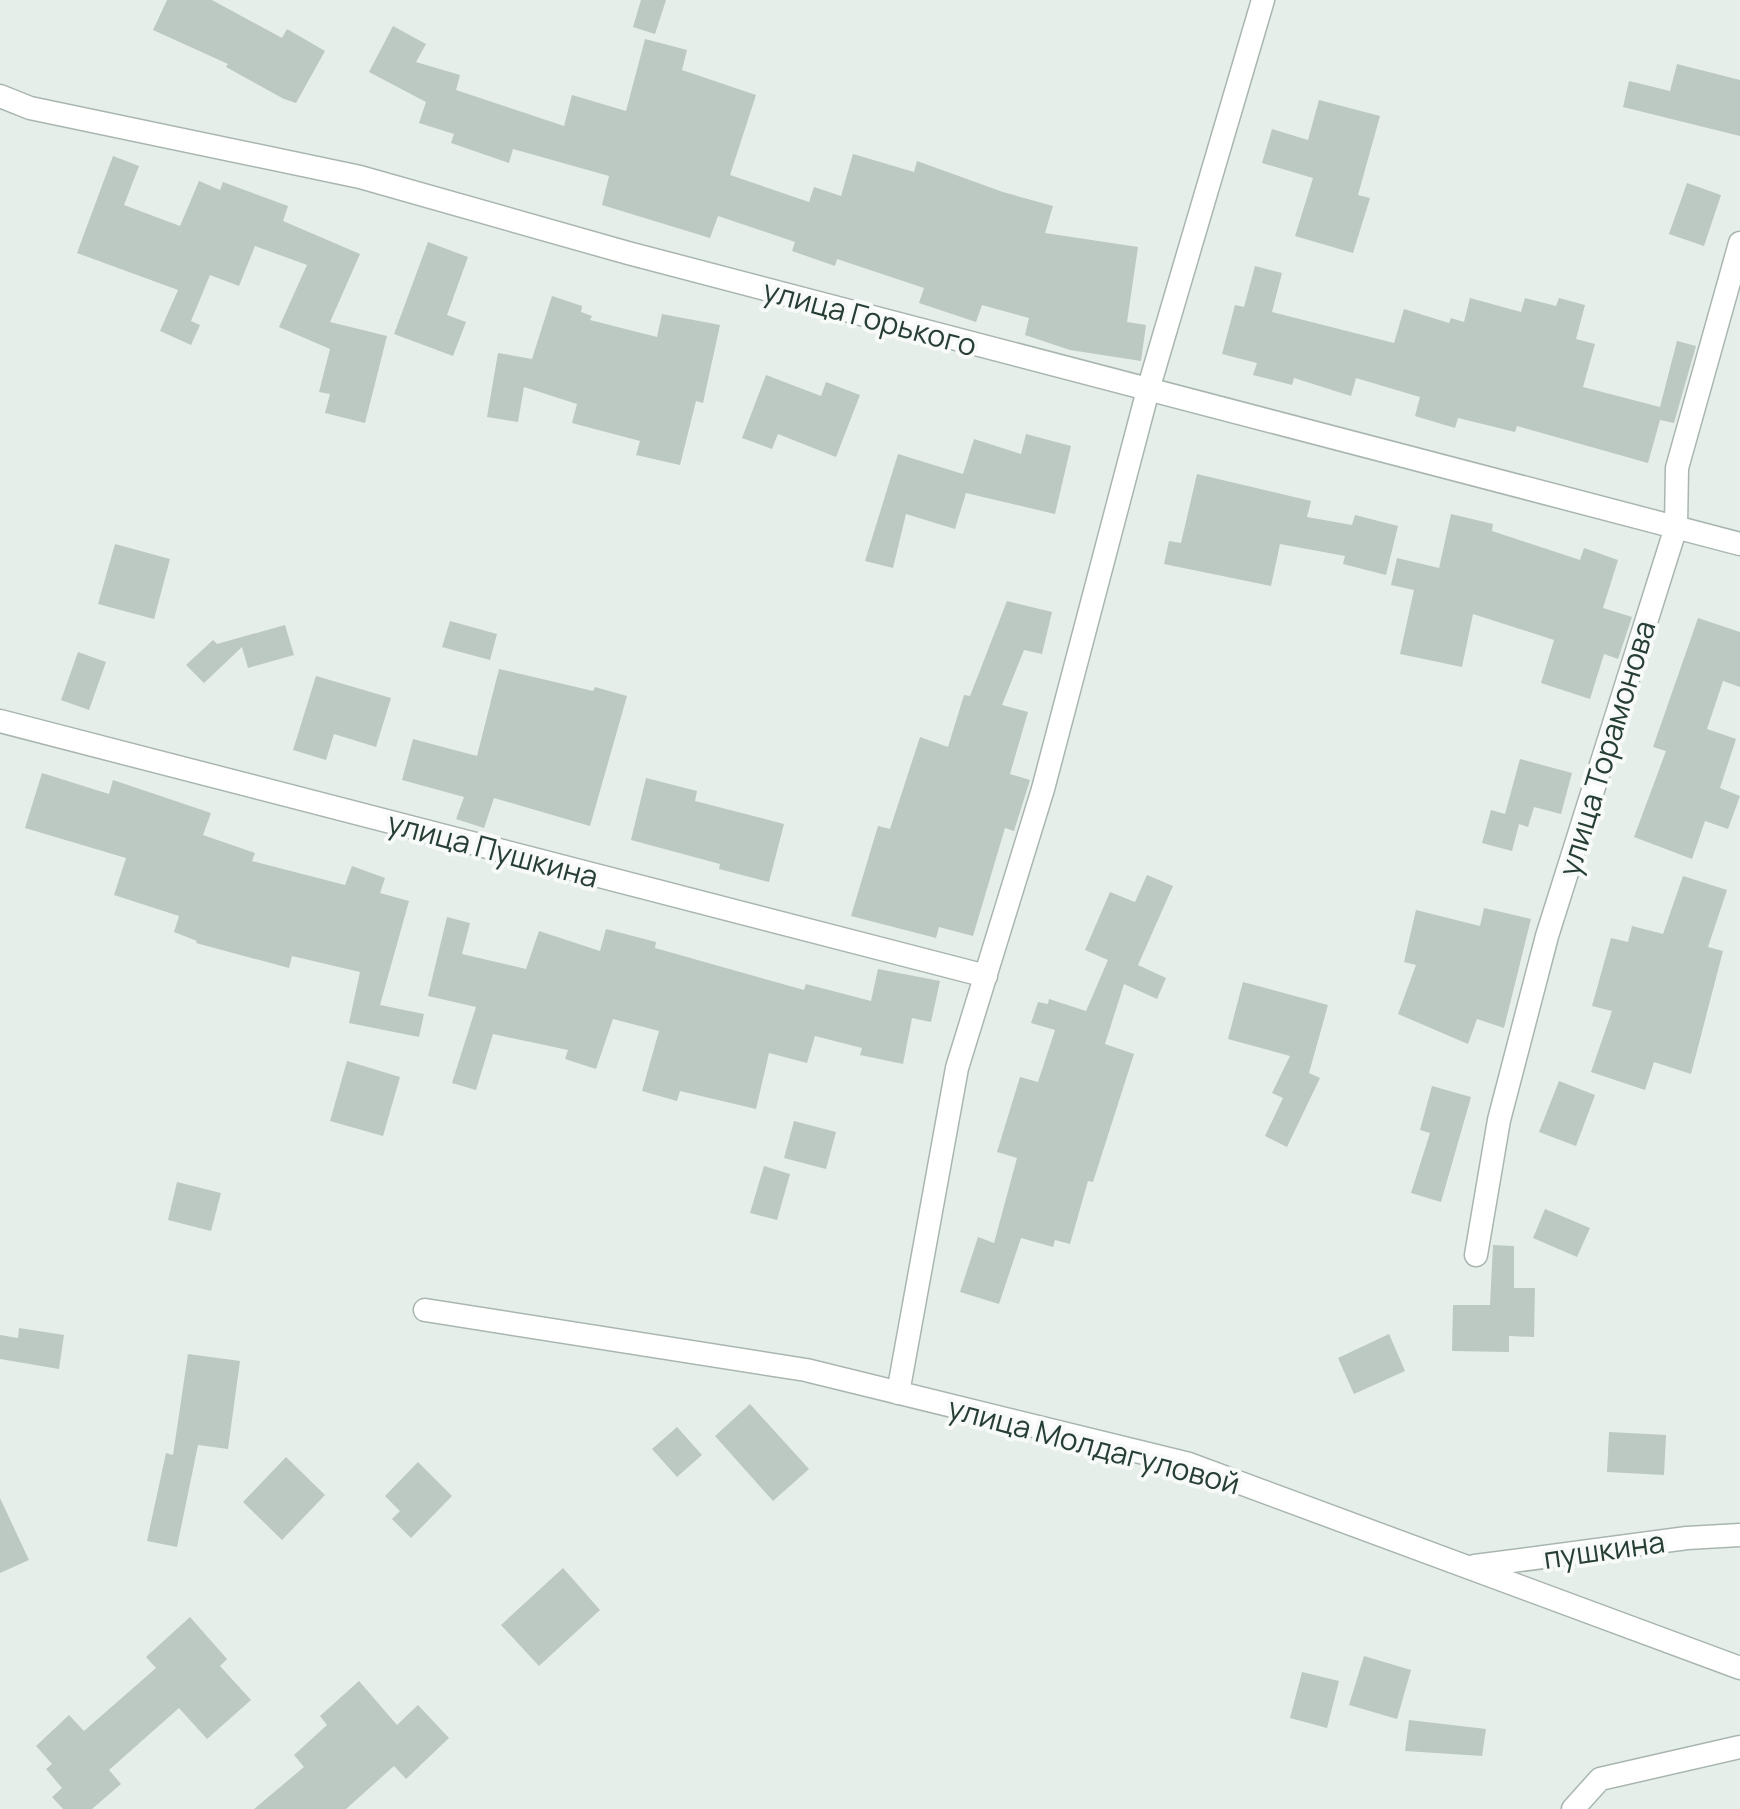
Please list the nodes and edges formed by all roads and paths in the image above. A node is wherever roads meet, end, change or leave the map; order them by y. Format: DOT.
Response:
graph roads {
  1 [pos="1263,0"];
  2 [pos="0,96"];
  3 [pos="1740,243"];
  4 [pos="1148,390"];
  5 [pos="1676,527"];
  6 [pos="1740,544"];
  7 [pos="0,721"];
  8 [pos="986,976"];
  9 [pos="1476,1254"];
  10 [pos="425,1310"];
  11 [pos="898,1393"];
  12 [pos="1740,1535"];
  13 [pos="1468,1567"];
  14 [pos="1740,1668"];
  15 [pos="1740,1747"];
  16 [pos="1573,1809"];
  1 -- 4 [label="street"];
  2 -- 4 [label="street, улица Горького"];
  3 -- 5 [label="street, улица Торамонова"];
  4 -- 5 [label="street, улица Горького"];
  4 -- 8 [label="street"];
  5 -- 6 [label="street, улица Горького"];
  5 -- 9 [label="street, улица Торамонова"];
  7 -- 8 [label="street, улица Пушкина"];
  8 -- 11 [label="street"];
  10 -- 11 [label="street, улица Молдагуловой"];
  11 -- 13 [label="street, улица Молдагуловой"];
  12 -- 13 [label="street, пушкина"];
  13 -- 14 [label="street, улица Молдагуловой"];
  15 -- 16 [label="street"];
}
